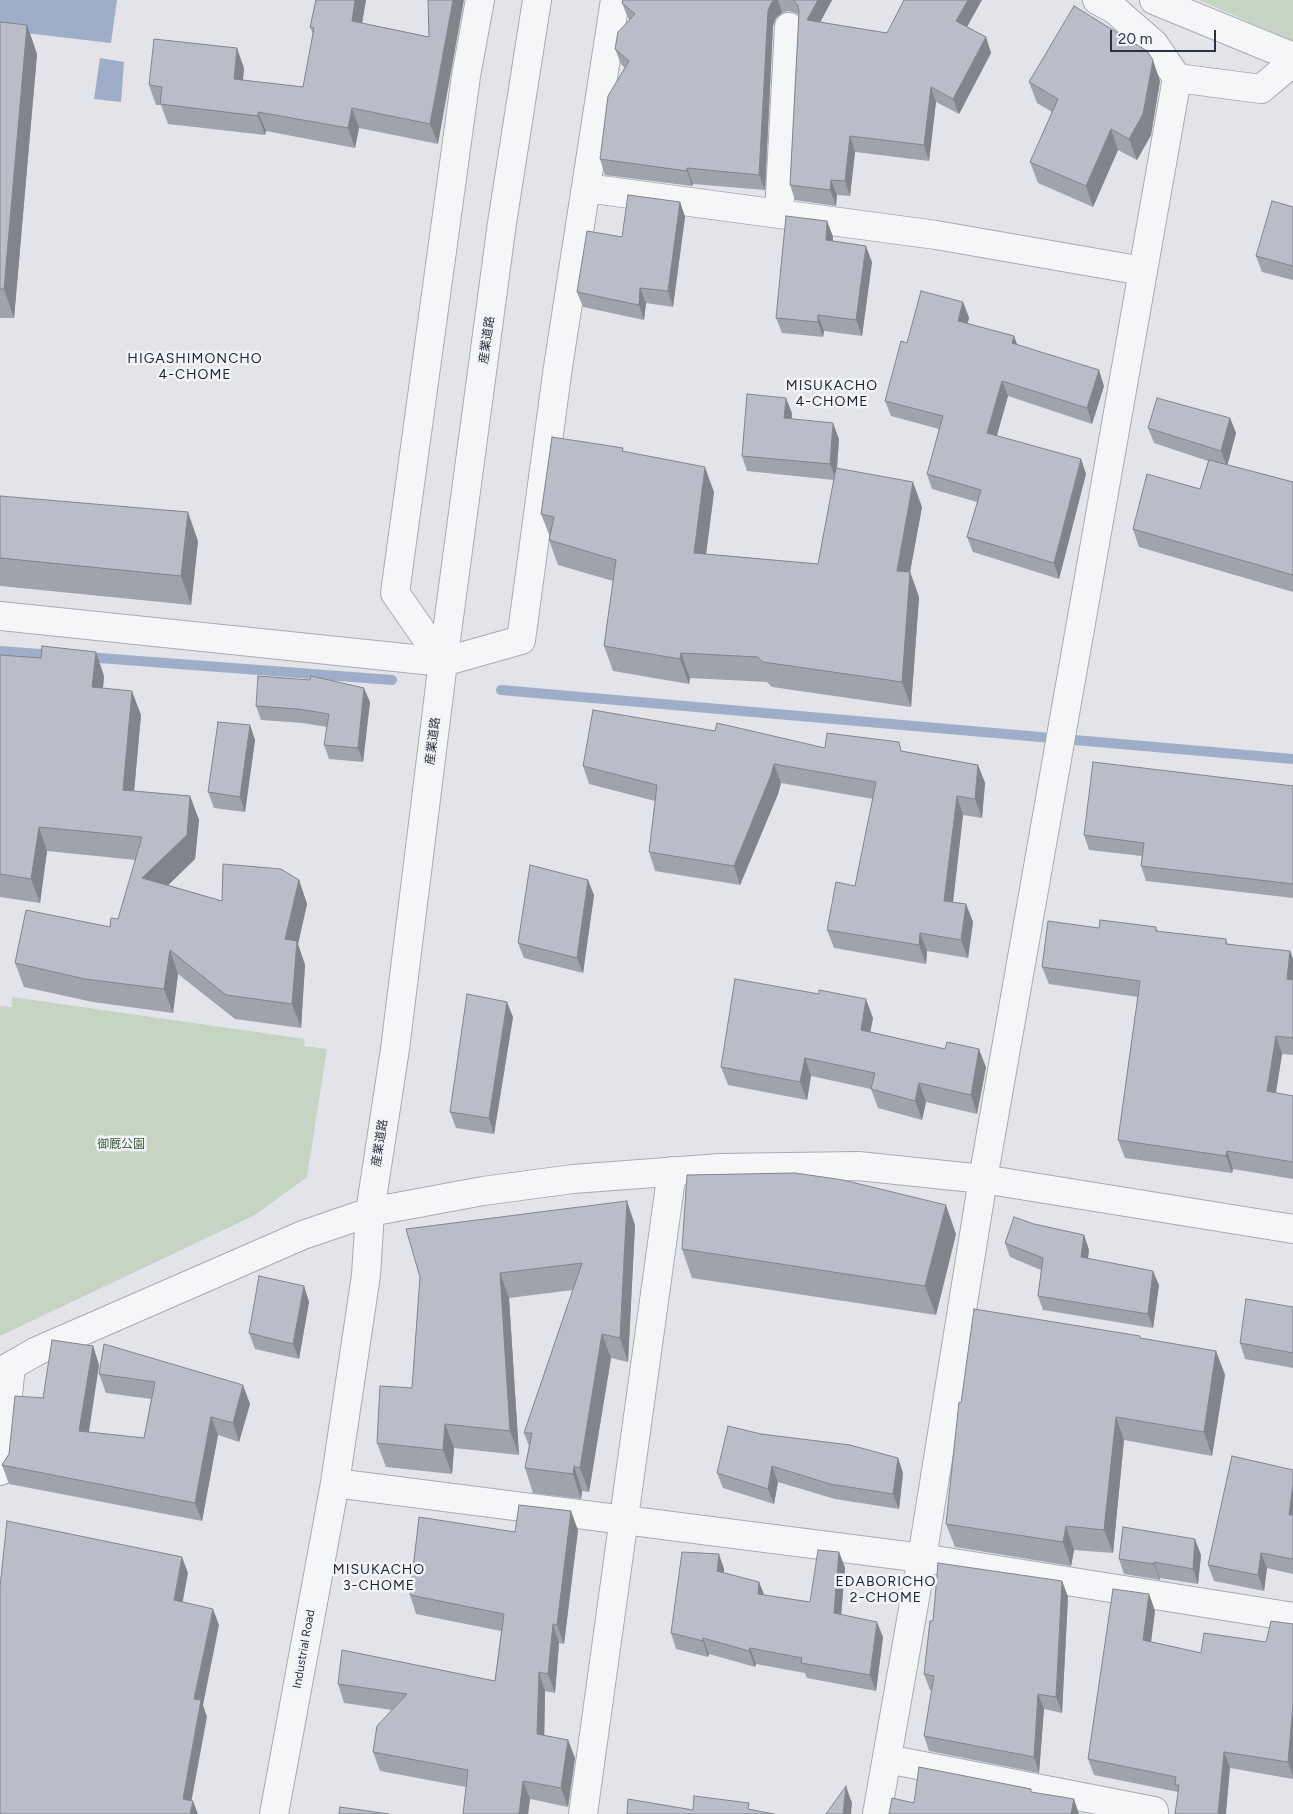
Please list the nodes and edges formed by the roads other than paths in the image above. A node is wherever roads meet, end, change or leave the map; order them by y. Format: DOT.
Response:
graph roads {
  1 [pos="480,0"];
  2 [pos="537,0"];
  3 [pos="615,0"];
  4 [pos="1097,0"];
  5 [pos="1154,0"];
  6 [pos="789,27"];
  7 [pos="1293,56"];
  8 [pos="1293,62"];
  9 [pos="1177,78"];
  10 [pos="586,188"];
  11 [pos="779,213"];
  12 [pos="1143,271"];
  13 [pos="0,616"];
  14 [pos="443,662"];
  15 [pos="672,1171"];
  16 [pos="983,1179"];
  17 [pos="370,1212"];
  18 [pos="1293,1229"];
  19 [pos="962,1313"];
  20 [pos="991,1318"];
  21 [pos="6,1369"];
  22 [pos="0,1471"];
  23 [pos="335,1483"];
  24 [pos="624,1519"];
  25 [pos="922,1558"];
  26 [pos="1293,1617"];
  27 [pos="887,1758"];
  28 [pos="1154,1811"];
  29 [pos="274,1814"];
  30 [pos="583,1814"];
  31 [pos="877,1814"];
  1 -- 14 [label="street"];
  2 -- 14 [label="street, 産業道路"];
  3 -- 10 [label="street"];
  4 -- 9 [label="street"];
  5 -- 7 [label="street"];
  6 -- 11 [label="street"];
  8 -- 9 [label="street"];
  9 -- 12 [label="street"];
  10 -- 11 [label="street"];
  10 -- 14 [label="street"];
  11 -- 12 [label="street"];
  12 -- 16 [label="street"];
  13 -- 14 [label="street"];
  14 -- 17 [label="street, 産業道路"];
  15 -- 16 [label="street"];
  15 -- 17 [label="street"];
  15 -- 24 [label="street"];
  16 -- 18 [label="street"];
  16 -- 19 [label="street"];
  17 -- 21 [label="street"];
  17 -- 23 [label="street, 産業道路"];
  19 -- 20 [label="street"];
  19 -- 25 [label="street"];
  21 -- 22 [label="street"];
  23 -- 24 [label="street"];
  23 -- 29 [label="street, Industrial Road"];
  24 -- 25 [label="street"];
  24 -- 30 [label="street"];
  25 -- 26 [label="street"];
  25 -- 27 [label="street"];
  27 -- 28 [label="street"];
  27 -- 31 [label="street"];
}
